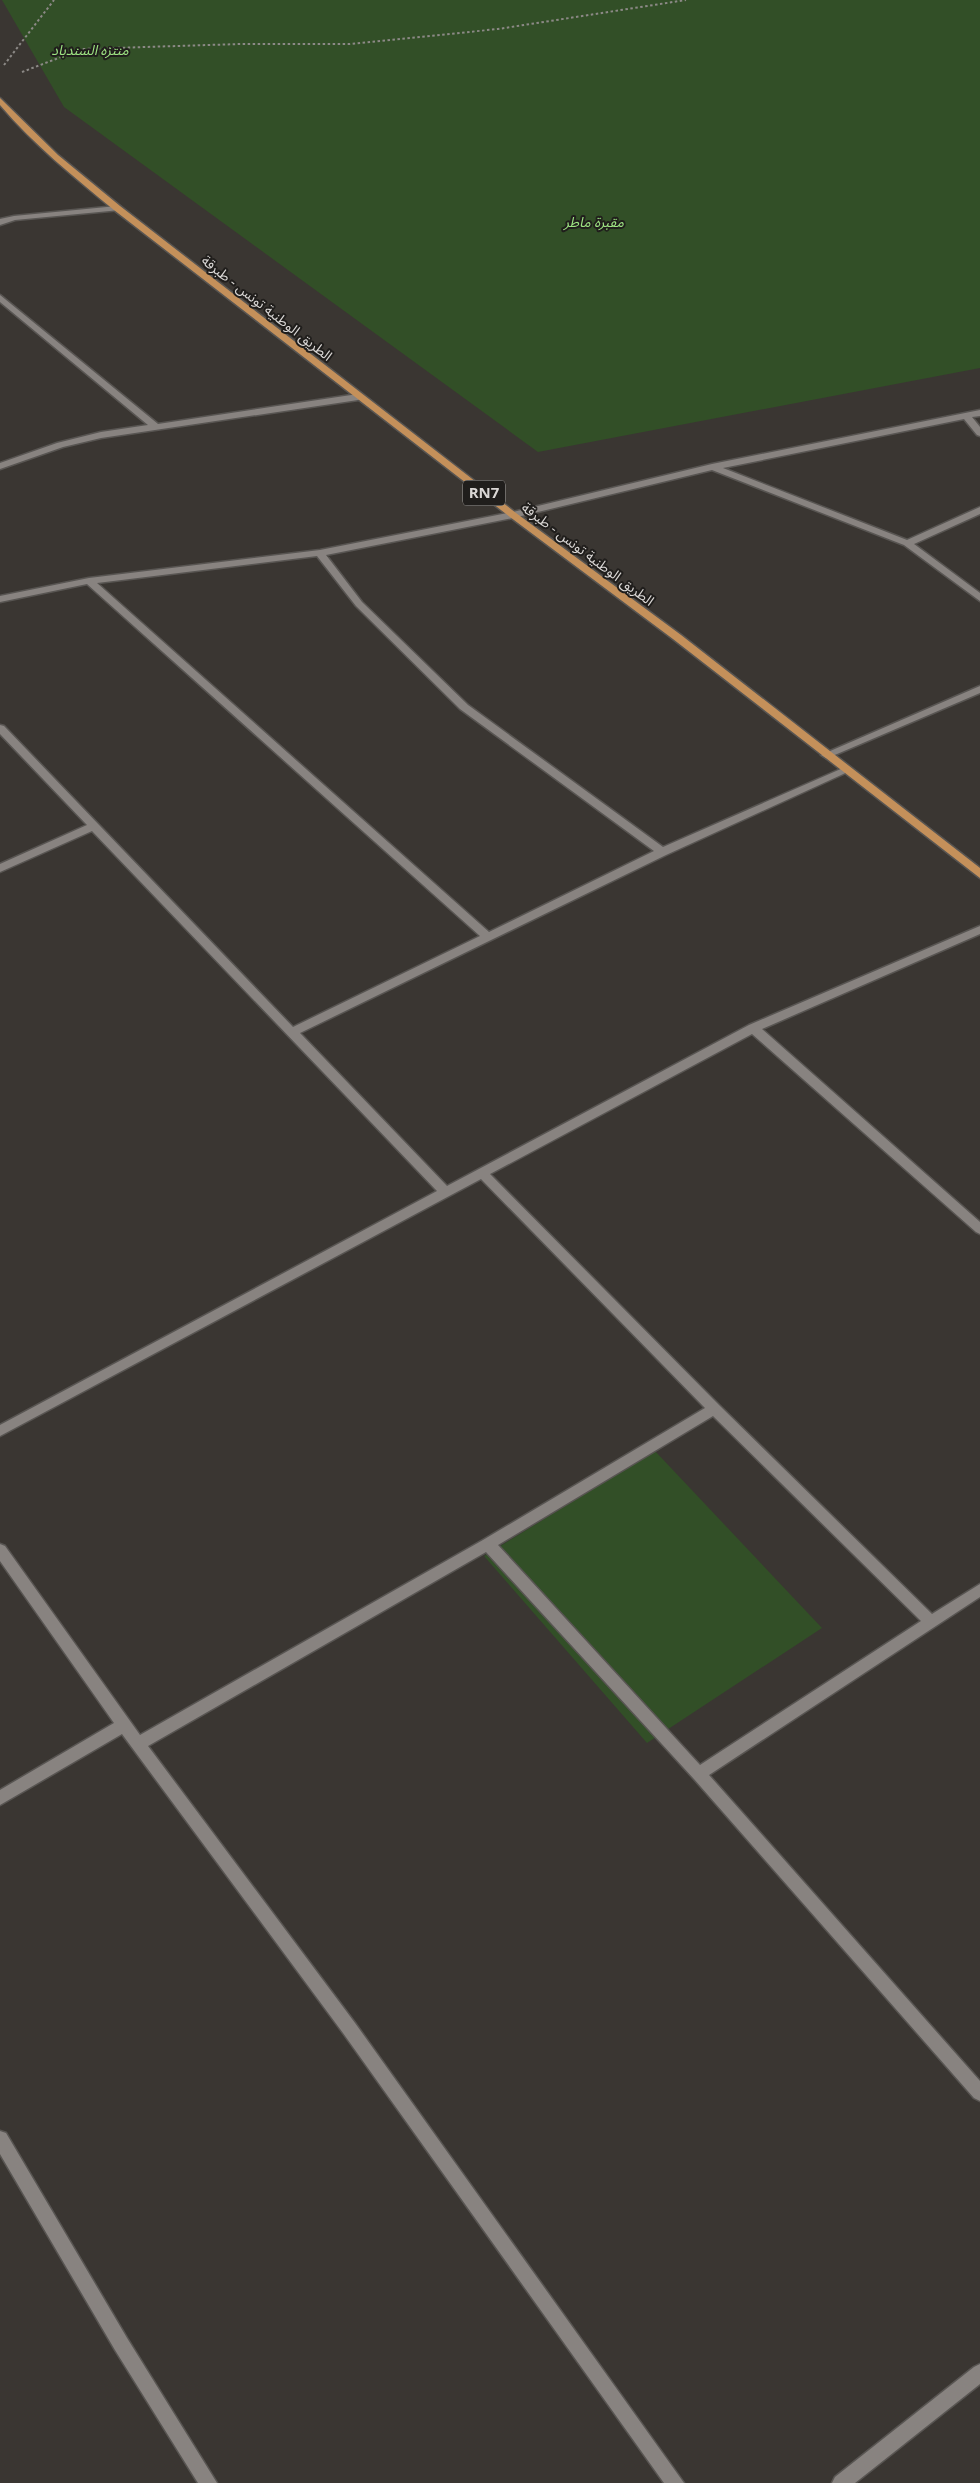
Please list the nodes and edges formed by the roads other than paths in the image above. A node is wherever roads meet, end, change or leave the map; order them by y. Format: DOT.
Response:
graph roads {
  1 [pos="0,100"];
  2 [pos="116,208"];
  3 [pos="0,222"];
  4 [pos="0,298"];
  5 [pos="358,397"];
  6 [pos="980,413"];
  7 [pos="965,416"];
  8 [pos="155,426"];
  9 [pos="980,433"];
  10 [pos="0,466"];
  11 [pos="712,467"];
  12 [pos="980,510"];
  13 [pos="513,515"];
  14 [pos="908,543"];
  15 [pos="320,553"];
  16 [pos="89,581"];
  17 [pos="980,598"];
  18 [pos="0,599"];
  19 [pos="980,689"];
  20 [pos="0,728"];
  21 [pos="826,755"];
  22 [pos="847,770"];
  23 [pos="94,826"];
  24 [pos="662,852"];
  25 [pos="0,868"];
  26 [pos="980,874"];
  27 [pos="980,930"];
  28 [pos="488,937"];
  29 [pos="753,1028"];
  30 [pos="292,1032"];
  31 [pos="483,1174"];
  32 [pos="446,1193"];
  33 [pos="980,1229"];
  34 [pos="714,1409"];
  35 [pos="0,1430"];
  36 [pos="488,1544"];
  37 [pos="0,1550"];
  38 [pos="980,1590"];
  39 [pos="931,1622"];
  40 [pos="124,1725"];
  41 [pos="138,1744"];
  42 [pos="699,1774"];
  43 [pos="0,1798"];
  44 [pos="980,2093"];
  45 [pos="0,2139"];
  46 [pos="980,2373"];
  47 [pos="208,2483"];
  48 [pos="676,2483"];
  49 [pos="842,2483"];
  1 -- 2 [label="main road, الطريق الوطنية تونس - طبرقة / RN7"];
  2 -- 3 [label="street"];
  2 -- 5 [label="main road, الطريق الوطنية تونس - طبرقة / RN7"];
  4 -- 8 [label="street"];
  5 -- 8 [label="street"];
  5 -- 13 [label="main road, الطريق الوطنية تونس - طبرقة / RN7"];
  6 -- 7 [label="street"];
  7 -- 9 [label="street"];
  7 -- 11 [label="street"];
  8 -- 10 [label="street"];
  11 -- 13 [label="street"];
  11 -- 14 [label="street"];
  12 -- 14 [label="street"];
  13 -- 15 [label="street"];
  13 -- 21 [label="main road, الطريق الوطنية تونس - طبرقة / RN7"];
  14 -- 17 [label="street"];
  15 -- 16 [label="street"];
  15 -- 24 [label="street"];
  16 -- 18 [label="street"];
  16 -- 28 [label="street"];
  19 -- 21 [label="street"];
  20 -- 23 [label="street"];
  21 -- 22 [label="main road, الطريق الوطنية تونس - طبرقة / RN7"];
  22 -- 24 [label="street"];
  22 -- 26 [label="main road, الطريق الوطنية تونس - طبرقة / RN7"];
  23 -- 25 [label="street"];
  23 -- 30 [label="street"];
  24 -- 28 [label="street"];
  27 -- 29 [label="street"];
  28 -- 30 [label="street"];
  29 -- 31 [label="street"];
  29 -- 33 [label="street"];
  30 -- 32 [label="street"];
  31 -- 32 [label="street"];
  31 -- 34 [label="street"];
  32 -- 35 [label="street"];
  34 -- 36 [label="street"];
  34 -- 39 [label="street"];
  36 -- 41 [label="street"];
  36 -- 42 [label="street"];
  37 -- 40 [label="street"];
  38 -- 39 [label="street"];
  39 -- 42 [label="street"];
  40 -- 41 [label="street"];
  40 -- 43 [label="street"];
  41 -- 48 [label="street"];
  42 -- 44 [label="street"];
  45 -- 47 [label="street"];
  46 -- 49 [label="street"];
}
